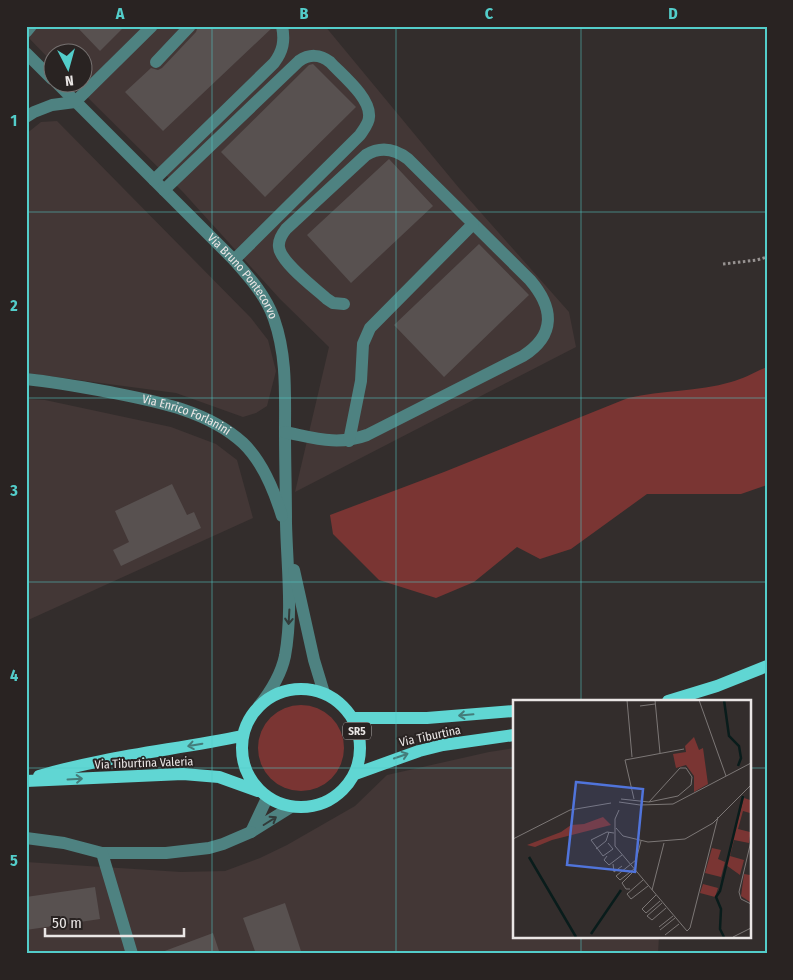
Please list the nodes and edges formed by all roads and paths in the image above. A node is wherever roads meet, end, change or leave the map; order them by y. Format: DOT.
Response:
graph roads {
  1 [pos="31,26"];
  2 [pos="152,26"];
  3 [pos="190,26"];
  4 [pos="282,26"];
  5 [pos="26,32"];
  6 [pos="26,53"];
  7 [pos="156,62"];
  8 [pos="42,69"];
  9 [pos="66,92"];
  10 [pos="76,102"];
  11 [pos="26,118"];
  12 [pos="154,180"];
  13 [pos="164,190"];
  14 [pos="473,224"];
  15 [pos="767,257"];
  16 [pos="234,260"];
  17 [pos="723,264"];
  18 [pos="344,304"];
  19 [pos="26,379"];
  20 [pos="285,432"];
  21 [pos="349,441"];
  22 [pos="286,533"];
  23 [pos="767,666"];
  24 [pos="324,694"];
  25 [pos="671,700"];
  26 [pos="259,706"];
  27 [pos="513,711"];
  28 [pos="352,718"];
  29 [pos="513,735"];
  30 [pos="242,736"];
  31 [pos="355,774"];
  32 [pos="26,781"];
  33 [pos="264,795"];
  34 [pos="292,807"];
  35 [pos="251,832"];
  36 [pos="26,838"];
  37 [pos="102,853"];
  38 [pos="132,954"];
  1 -- 5 [label="street"];
  2 -- 10 [label="street"];
  3 -- 7 [label="street"];
  4 -- 12 [label="street"];
  6 -- 8 [label="street"];
  9 -- 10 [label="street, Via Bruno Pontecorvo"];
  10 -- 11 [label="street"];
  10 -- 12 [label="street, Via Bruno Pontecorvo"];
  12 -- 13 [label="street, Via Bruno Pontecorvo"];
  13 -- 16 [label="street, Via Bruno Pontecorvo"];
  13 -- 16 [label="street"];
  14 -- 18 [label="street"];
  14 -- 21 [label="street"];
  14 -- 21 [label="street"];
  15 -- 17 [label="path"];
  16 -- 20 [label="street, Via Bruno Pontecorvo"];
  19 -- 22 [label="street, Via Enrico Forlanini"];
  20 -- 21 [label="street"];
  20 -- 22 [label="street, Via Bruno Pontecorvo"];
  22 -- 24 [label="street, Via Bruno Pontecorvo"];
  22 -- 26 [label="street, Via Bruno Pontecorvo, one-way"];
  23 -- 25 [label="main road"];
  24 -- 26 [label="main road, SR5"];
  24 -- 28 [label="main road, SR5"];
  26 -- 30 [label="main road, SR5"];
  27 -- 28 [label="main road, Via Tiburtina / SR5, one-way"];
  28 -- 31 [label="main road, SR5"];
  31 -- 29 [label="main road, Via Tiburtina, one-way"];
  30 -- 32 [label="main road, Via Tiburtina Valeria / SR5, one-way"];
  30 -- 33 [label="main road, SR5"];
  31 -- 34 [label="main road, SR5"];
  32 -- 33 [label="main road, Via Tiburtina Valeria / SR5, one-way"];
  33 -- 34 [label="main road, SR5"];
  33 -- 35 [label="street"];
  35 -- 34 [label="street, one-way"];
  35 -- 37 [label="street"];
  36 -- 37 [label="street"];
  37 -- 38 [label="street"];
}
